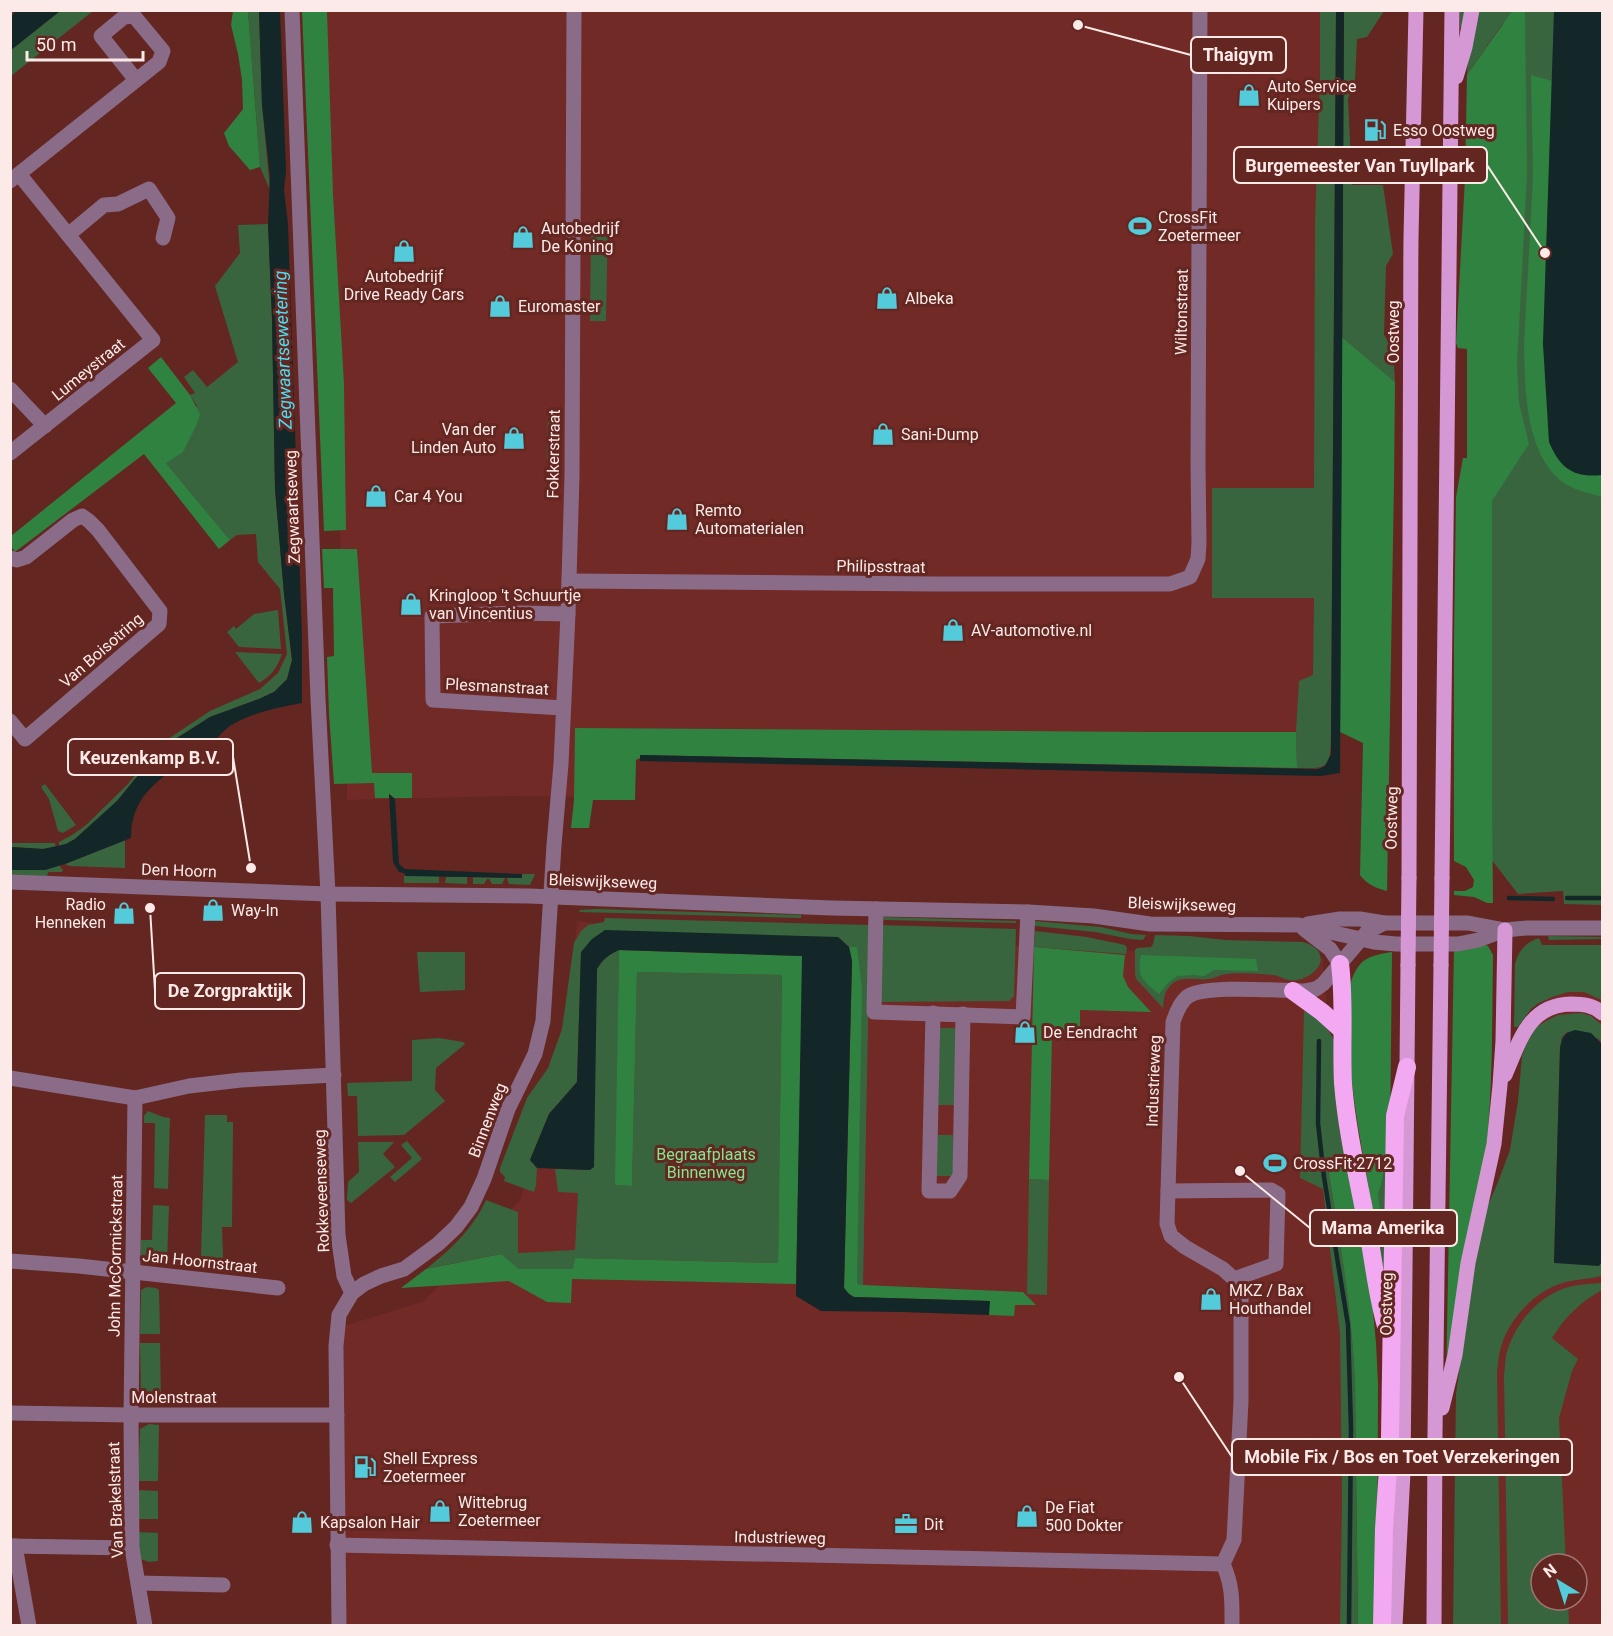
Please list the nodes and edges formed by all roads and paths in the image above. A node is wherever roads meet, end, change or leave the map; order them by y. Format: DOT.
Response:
graph roads {
  1 [pos="292,10"];
  2 [pos="574,10"];
  3 [pos="1200,10"];
  4 [pos="1416,10"];
  5 [pos="1452,10"];
  6 [pos="1472,10"];
  7 [pos="136,80"];
  8 [pos="1451,94"];
  9 [pos="15,178"];
  10 [pos="68,235"];
  11 [pos="164,238"];
  12 [pos="13,397"];
  13 [pos="45,426"];
  14 [pos="10,453"];
  15 [pos="10,558"];
  16 [pos="1190,577"];
  17 [pos="569,581"];
  18 [pos="568,614"];
  19 [pos="563,708"];
  20 [pos="10,721"];
  21 [pos="10,882"];
  22 [pos="328,894"];
  23 [pos="550,896"];
  24 [pos="876,909"];
  25 [pos="1028,912"];
  26 [pos="1384,923"];
  27 [pos="1299,925"];
  28 [pos="1602,928"];
  29 [pos="1505,930"];
  30 [pos="1361,939"];
  31 [pos="1340,964"];
  32 [pos="1293,991"];
  33 [pos="933,1013"];
  34 [pos="1602,1013"];
  35 [pos="963,1014"];
  36 [pos="1342,1030"];
  37 [pos="1407,1067"];
  38 [pos="334,1075"];
  39 [pos="10,1077"];
  40 [pos="1500,1085"];
  41 [pos="135,1098"];
  42 [pos="1168,1191"];
  43 [pos="10,1261"];
  44 [pos="132,1272"];
  45 [pos="1234,1279"];
  46 [pos="278,1288"];
  47 [pos="352,1293"];
  48 [pos="1391,1342"];
  49 [pos="10,1413"];
  50 [pos="131,1415"];
  51 [pos="337,1415"];
  52 [pos="1435,1434"];
  53 [pos="337,1545"];
  54 [pos="13,1546"];
  55 [pos="132,1548"];
  56 [pos="1223,1564"];
  57 [pos="139,1583"];
  58 [pos="223,1585"];
  59 [pos="29,1626"];
  60 [pos="145,1626"];
  61 [pos="339,1626"];
  62 [pos="1232,1626"];
  63 [pos="1382,1626"];
  64 [pos="1395,1626"];
  65 [pos="1434,1626"];
  1 -- 22 [label="street, Zegwaartseweg"];
  2 -- 17 [label="street, Fokkerstraat"];
  3 -- 16 [label="street, Wiltonstraat"];
  4 -- 37 [label="main road, Oostweg, bridge"];
  5 -- 8 [label="main road"];
  6 -- 8 [label="main road"];
  7 -- 9 [label="street"];
  8 -- 52 [label="main road, bridge"];
  9 -- 10 [label="street"];
  10 -- 11 [label="street"];
  10 -- 13 [label="street, Lumeystraat"];
  12 -- 13 [label="street"];
  13 -- 14 [label="street, Lumeystraat"];
  15 -- 20 [label="street, Van Boisotring"];
  16 -- 17 [label="street, Philipsstraat"];
  17 -- 18 [label="street, Fokkerstraat"];
  18 -- 19 [label="street, Fokkerstraat"];
  18 -- 19 [label="street, Plesmanstraat"];
  19 -- 23 [label="street, Fokkerstraat"];
  21 -- 22 [label="street, Den Hoorn"];
  22 -- 23 [label="street, Bleiswijkseweg"];
  22 -- 38 [label="street, Rokkeveenseweg"];
  23 -- 24 [label="street, Bleiswijkseweg"];
  23 -- 47 [label="street, Binnenweg"];
  24 -- 25 [label="street, Bleiswijkseweg"];
  24 -- 33 [label="street"];
  25 -- 27 [label="street, Bleiswijkseweg"];
  25 -- 35 [label="street"];
  26 -- 27 [label="street, Bleiswijkseweg"];
  26 -- 29 [label="street, Bleiswijkseweg"];
  26 -- 30 [label="street"];
  27 -- 30 [label="street, Bleiswijkseweg"];
  27 -- 31 [label="street"];
  28 -- 29 [label="street, Bleiswijkseweg"];
  29 -- 30 [label="street, Bleiswijkseweg"];
  29 -- 40 [label="main road"];
  30 -- 31 [label="street, Industrieweg"];
  31 -- 32 [label="street, Industrieweg"];
  31 -- 36 [label="highway"];
  32 -- 36 [label="highway"];
  32 -- 42 [label="street, Industrieweg"];
  33 -- 35 [label="street"];
  33 -- 35 [label="street"];
  34 -- 40 [label="main road"];
  36 -- 48 [label="highway"];
  37 -- 48 [label="highway"];
  37 -- 64 [label="main road, Oostweg"];
  38 -- 41 [label="street"];
  38 -- 47 [label="street, Rokkeveenseweg"];
  39 -- 41 [label="street"];
  40 -- 52 [label="main road"];
  41 -- 44 [label="street, John McCormickstraat"];
  42 -- 45 [label="street, Industrieweg"];
  42 -- 45 [label="street"];
  43 -- 44 [label="street, Jan Hoornstraat"];
  44 -- 46 [label="street, Jan Hoornstraat"];
  44 -- 50 [label="street, John McCormickstraat"];
  45 -- 56 [label="street"];
  47 -- 51 [label="street"];
  48 -- 63 [label="highway"];
  49 -- 50 [label="street, Molenstraat"];
  50 -- 51 [label="street, Molenstraat"];
  50 -- 55 [label="street, Van Brakelstraat"];
  51 -- 53 [label="street"];
  52 -- 65 [label="main road"];
  53 -- 56 [label="street, Industrieweg"];
  53 -- 61 [label="street"];
  54 -- 55 [label="street"];
  54 -- 59 [label="street"];
  55 -- 57 [label="street, Van Brakelstraat"];
  56 -- 62 [label="street"];
  57 -- 58 [label="street"];
  57 -- 60 [label="street, Van Brakelstraat"];
}
